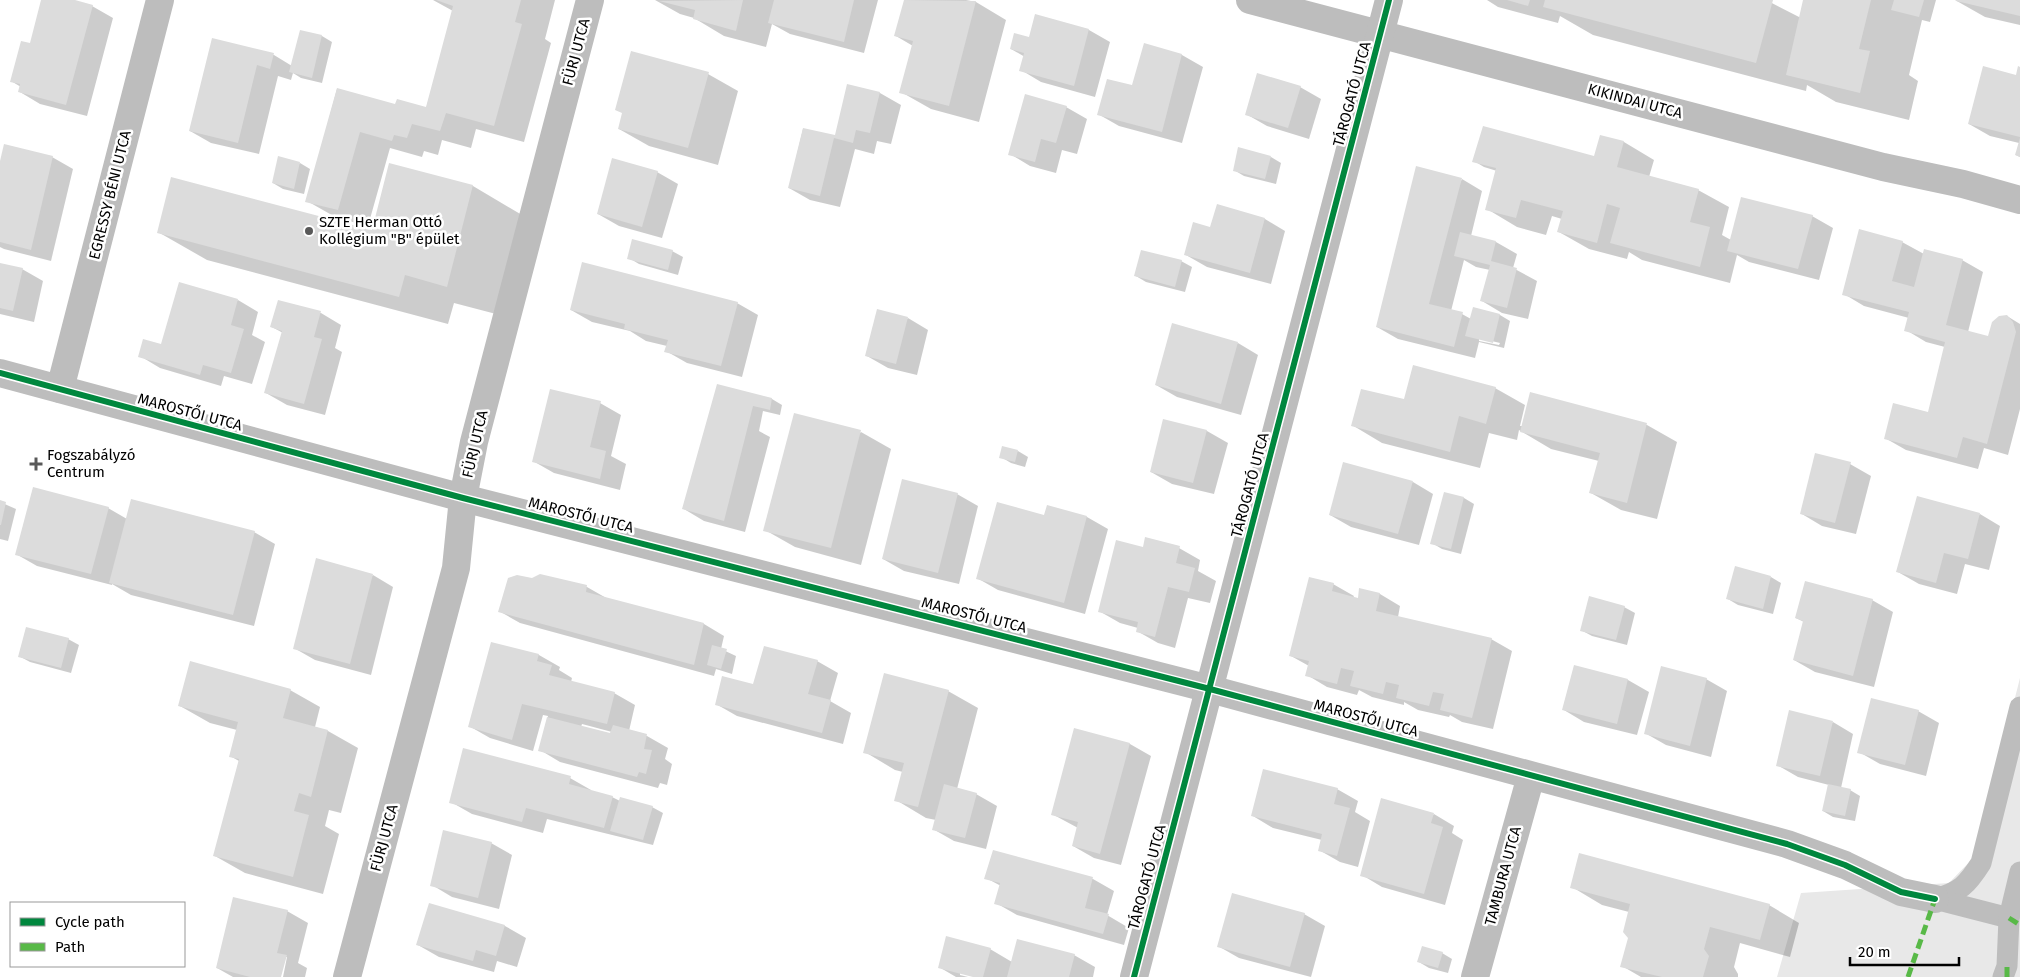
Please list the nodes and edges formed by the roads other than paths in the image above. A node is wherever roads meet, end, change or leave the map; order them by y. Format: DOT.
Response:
graph roads {
  1 [pos="160,0"];
  2 [pos="590,0"];
  3 [pos="1250,0"];
  4 [pos="1389,0"];
  5 [pos="1380,34"];
  6 [pos="2020,200"];
  7 [pos="0,373"];
  8 [pos="60,390"];
  9 [pos="463,498"];
  10 [pos="1210,688"];
  11 [pos="2020,707"];
  12 [pos="1531,776"];
  13 [pos="2020,872"];
  14 [pos="1935,899"];
  15 [pos="2010,918"];
  16 [pos="347,977"];
  17 [pos="1134,977"];
  18 [pos="1475,977"];
  19 [pos="2003,977"];
  1 -- 8 [label="street, EGRESSY BÉNI UTCA"];
  2 -- 9 [label="street, FÜRJ UTCA"];
  3 -- 5 [label="street, KIKINDAI UTCA"];
  4 -- 5 [label="street, TÁROGATÓ UTCA"];
  5 -- 6 [label="street, KIKINDAI UTCA"];
  5 -- 10 [label="street, TÁROGATÓ UTCA"];
  7 -- 8 [label="street, MAROSTŐI UTCA"];
  8 -- 9 [label="street, MAROSTŐI UTCA"];
  9 -- 10 [label="street, MAROSTŐI UTCA"];
  9 -- 16 [label="street, FÜRJ UTCA"];
  10 -- 12 [label="street, MAROSTŐI UTCA"];
  10 -- 17 [label="street, TÁROGATÓ UTCA"];
  11 -- 14 [label="lane"];
  12 -- 14 [label="street, MAROSTŐI UTCA"];
  12 -- 18 [label="street, TAMBURA UTCA"];
  13 -- 15 [label="lane"];
  14 -- 15 [label="lane"];
  15 -- 19 [label="lane"];
}
